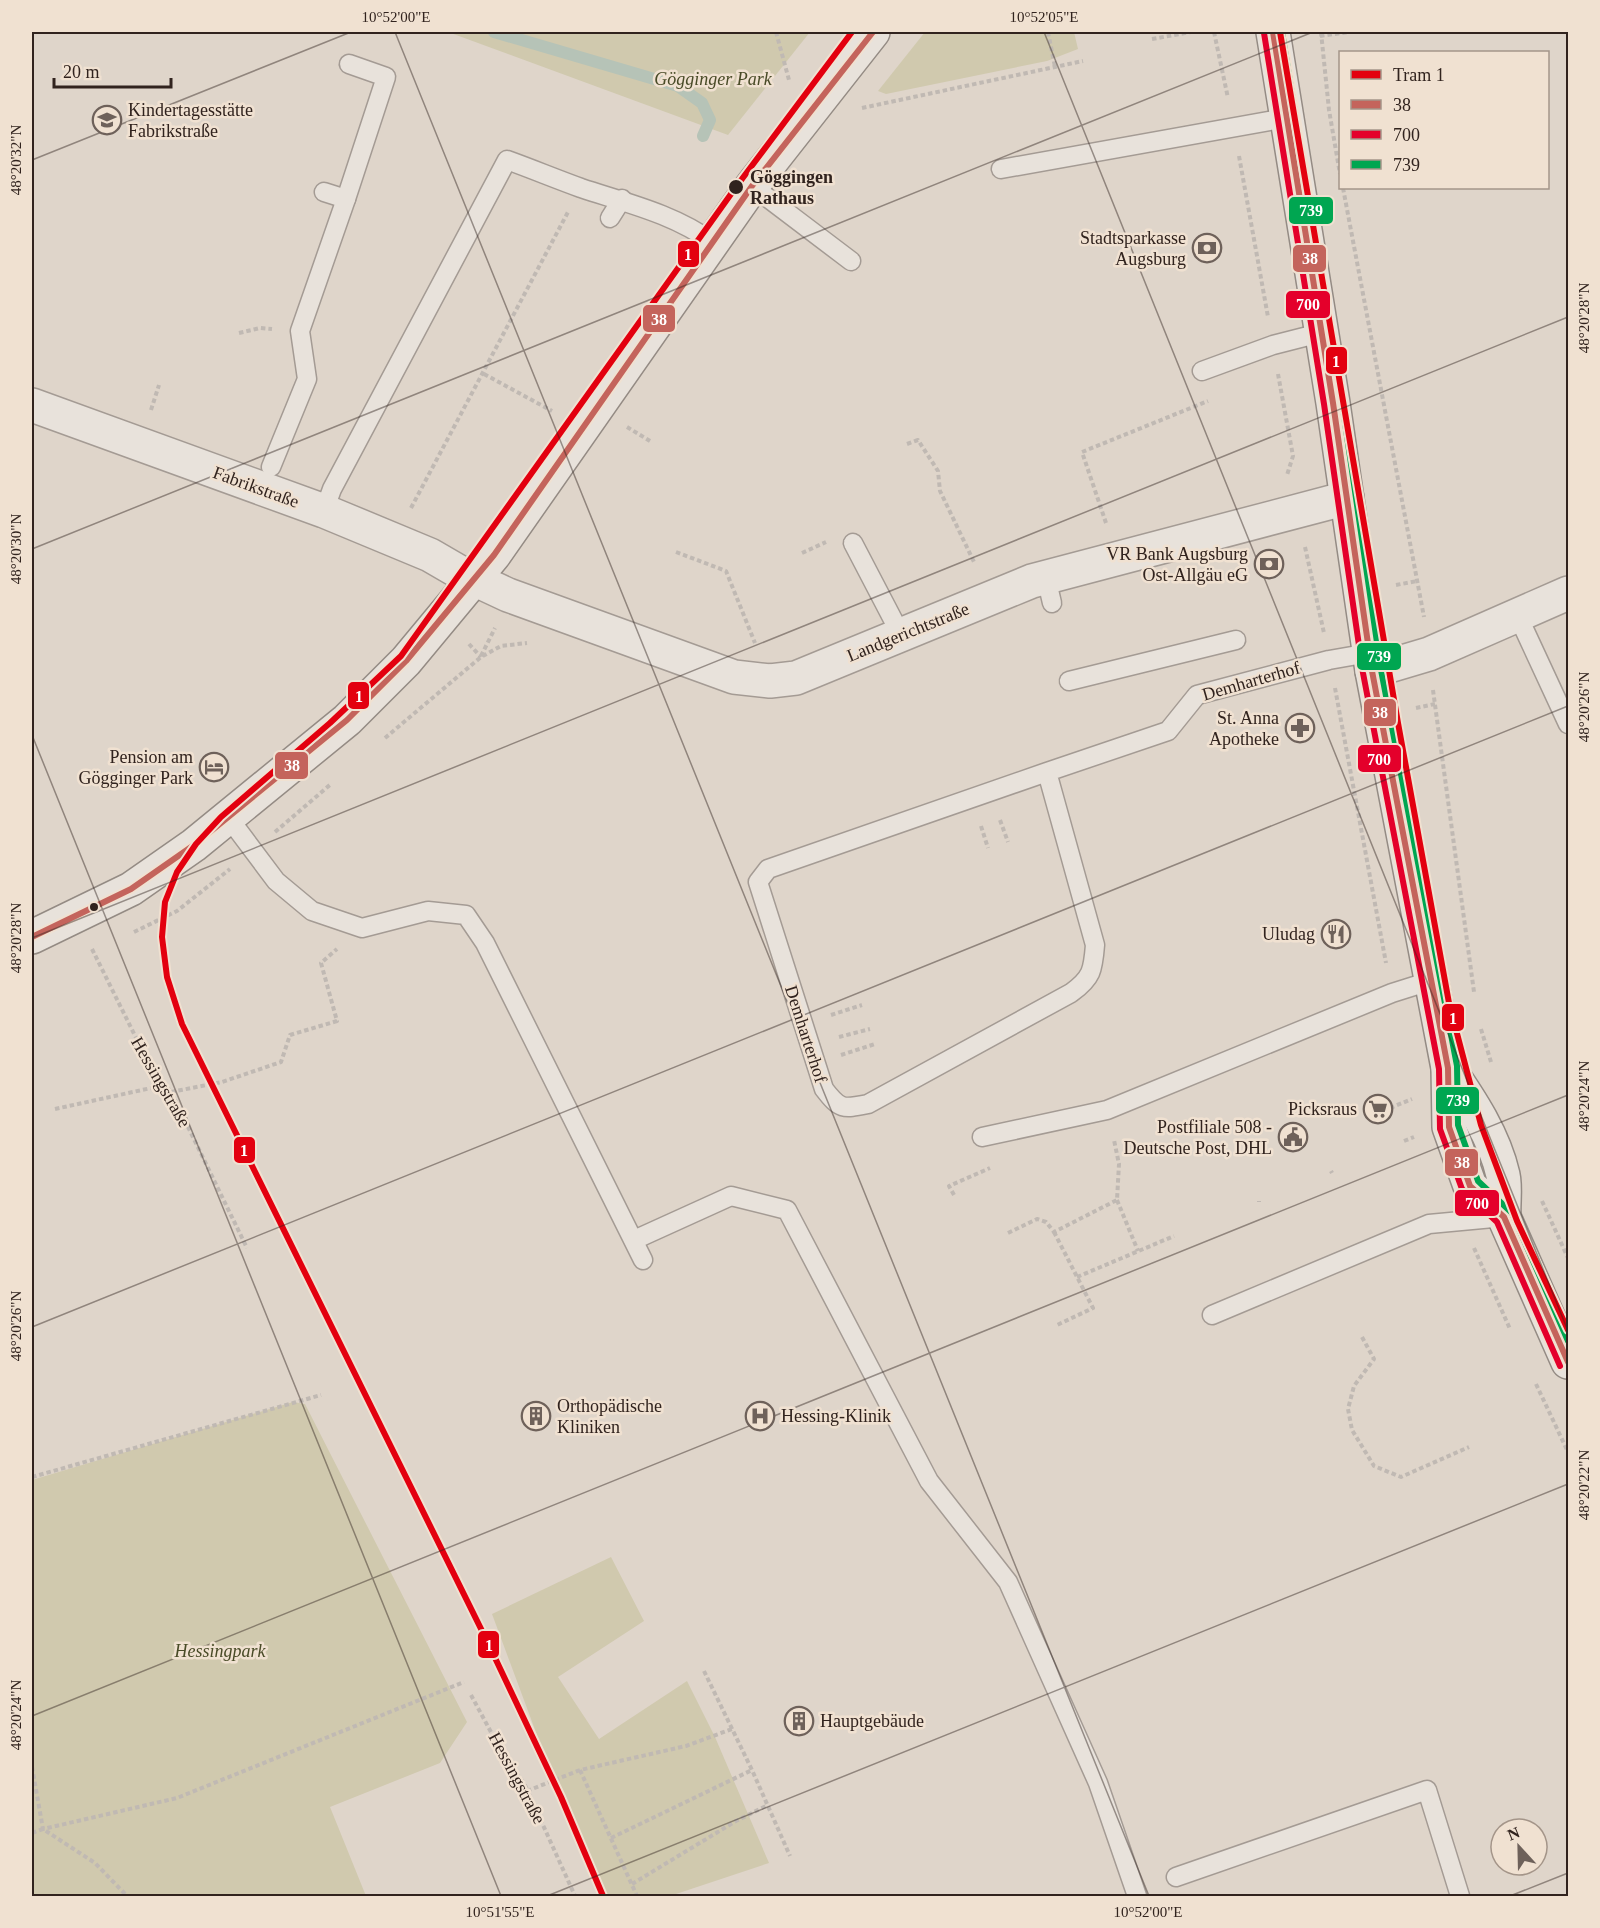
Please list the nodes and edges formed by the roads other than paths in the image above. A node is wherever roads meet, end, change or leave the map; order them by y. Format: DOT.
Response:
graph roads {
  1 [pos="873,32"];
  2 [pos="1273,32"];
  3 [pos="349,64"];
  4 [pos="1286,118"];
  5 [pos="1001,169"];
  6 [pos="752,186"];
  7 [pos="324,192"];
  8 [pos="346,199"];
  9 [pos="622,199"];
  10 [pos="610,218"];
  11 [pos="712,242"];
  12 [pos="851,261"];
  13 [pos="1320,333"];
  14 [pos="1202,371"];
  15 [pos="32,405"];
  16 [pos="271,467"];
  17 [pos="1347,498"];
  18 [pos="324,511"];
  19 [pos="853,543"];
  20 [pos="475,580"];
  21 [pos="1569,593"];
  22 [pos="1518,616"];
  23 [pos="901,634"];
  24 [pos="1236,640"];
  25 [pos="1370,662"];
  26 [pos="1070,681"];
  27 [pos="1569,724"];
  28 [pos="1047,772"];
  29 [pos="228,817"];
  30 [pos="32,937"];
  31 [pos="1430,981"];
  32 [pos="982,1137"];
  33 [pos="1504,1217"];
  34 [pos="634,1240"];
  35 [pos="643,1260"];
  36 [pos="1212,1315"];
  37 [pos="1569,1362"];
  38 [pos="1176,1877"];
  39 [pos="1137,1896"];
  40 [pos="1460,1896"];
  1 -- 6 [label="street"];
  2 -- 4 [label="street"];
  3 -- 8 [label="lane"];
  4 -- 5 [label="lane"];
  4 -- 13 [label="street"];
  6 -- 11 [label="street"];
  6 -- 12 [label="lane"];
  7 -- 8 [label="lane"];
  8 -- 16 [label="lane"];
  9 -- 10 [label="lane"];
  9 -- 11 [label="lane"];
  9 -- 18 [label="lane"];
  11 -- 20 [label="street"];
  13 -- 14 [label="lane"];
  13 -- 17 [label="street"];
  15 -- 18 [label="street, Fabrikstraße"];
  17 -- 23 [label="street, Landgerichtstraße"];
  17 -- 25 [label="street"];
  18 -- 20 [label="street, Fabrikstraße"];
  19 -- 23 [label="lane"];
  20 -- 23 [label="street, Landgerichtstraße"];
  20 -- 29 [label="street"];
  21 -- 22 [label="street"];
  22 -- 25 [label="street"];
  22 -- 27 [label="lane"];
  24 -- 26 [label="lane"];
  25 -- 28 [label="lane, Demharterhof"];
  25 -- 31 [label="street"];
  28 -- 28 [label="lane, Demharterhof"];
  29 -- 30 [label="street"];
  29 -- 34 [label="lane"];
  31 -- 32 [label="lane"];
  31 -- 33 [label="street"];
  33 -- 36 [label="lane"];
  33 -- 37 [label="street"];
  34 -- 35 [label="lane"];
  34 -- 39 [label="lane"];
  38 -- 40 [label="lane"];
}
